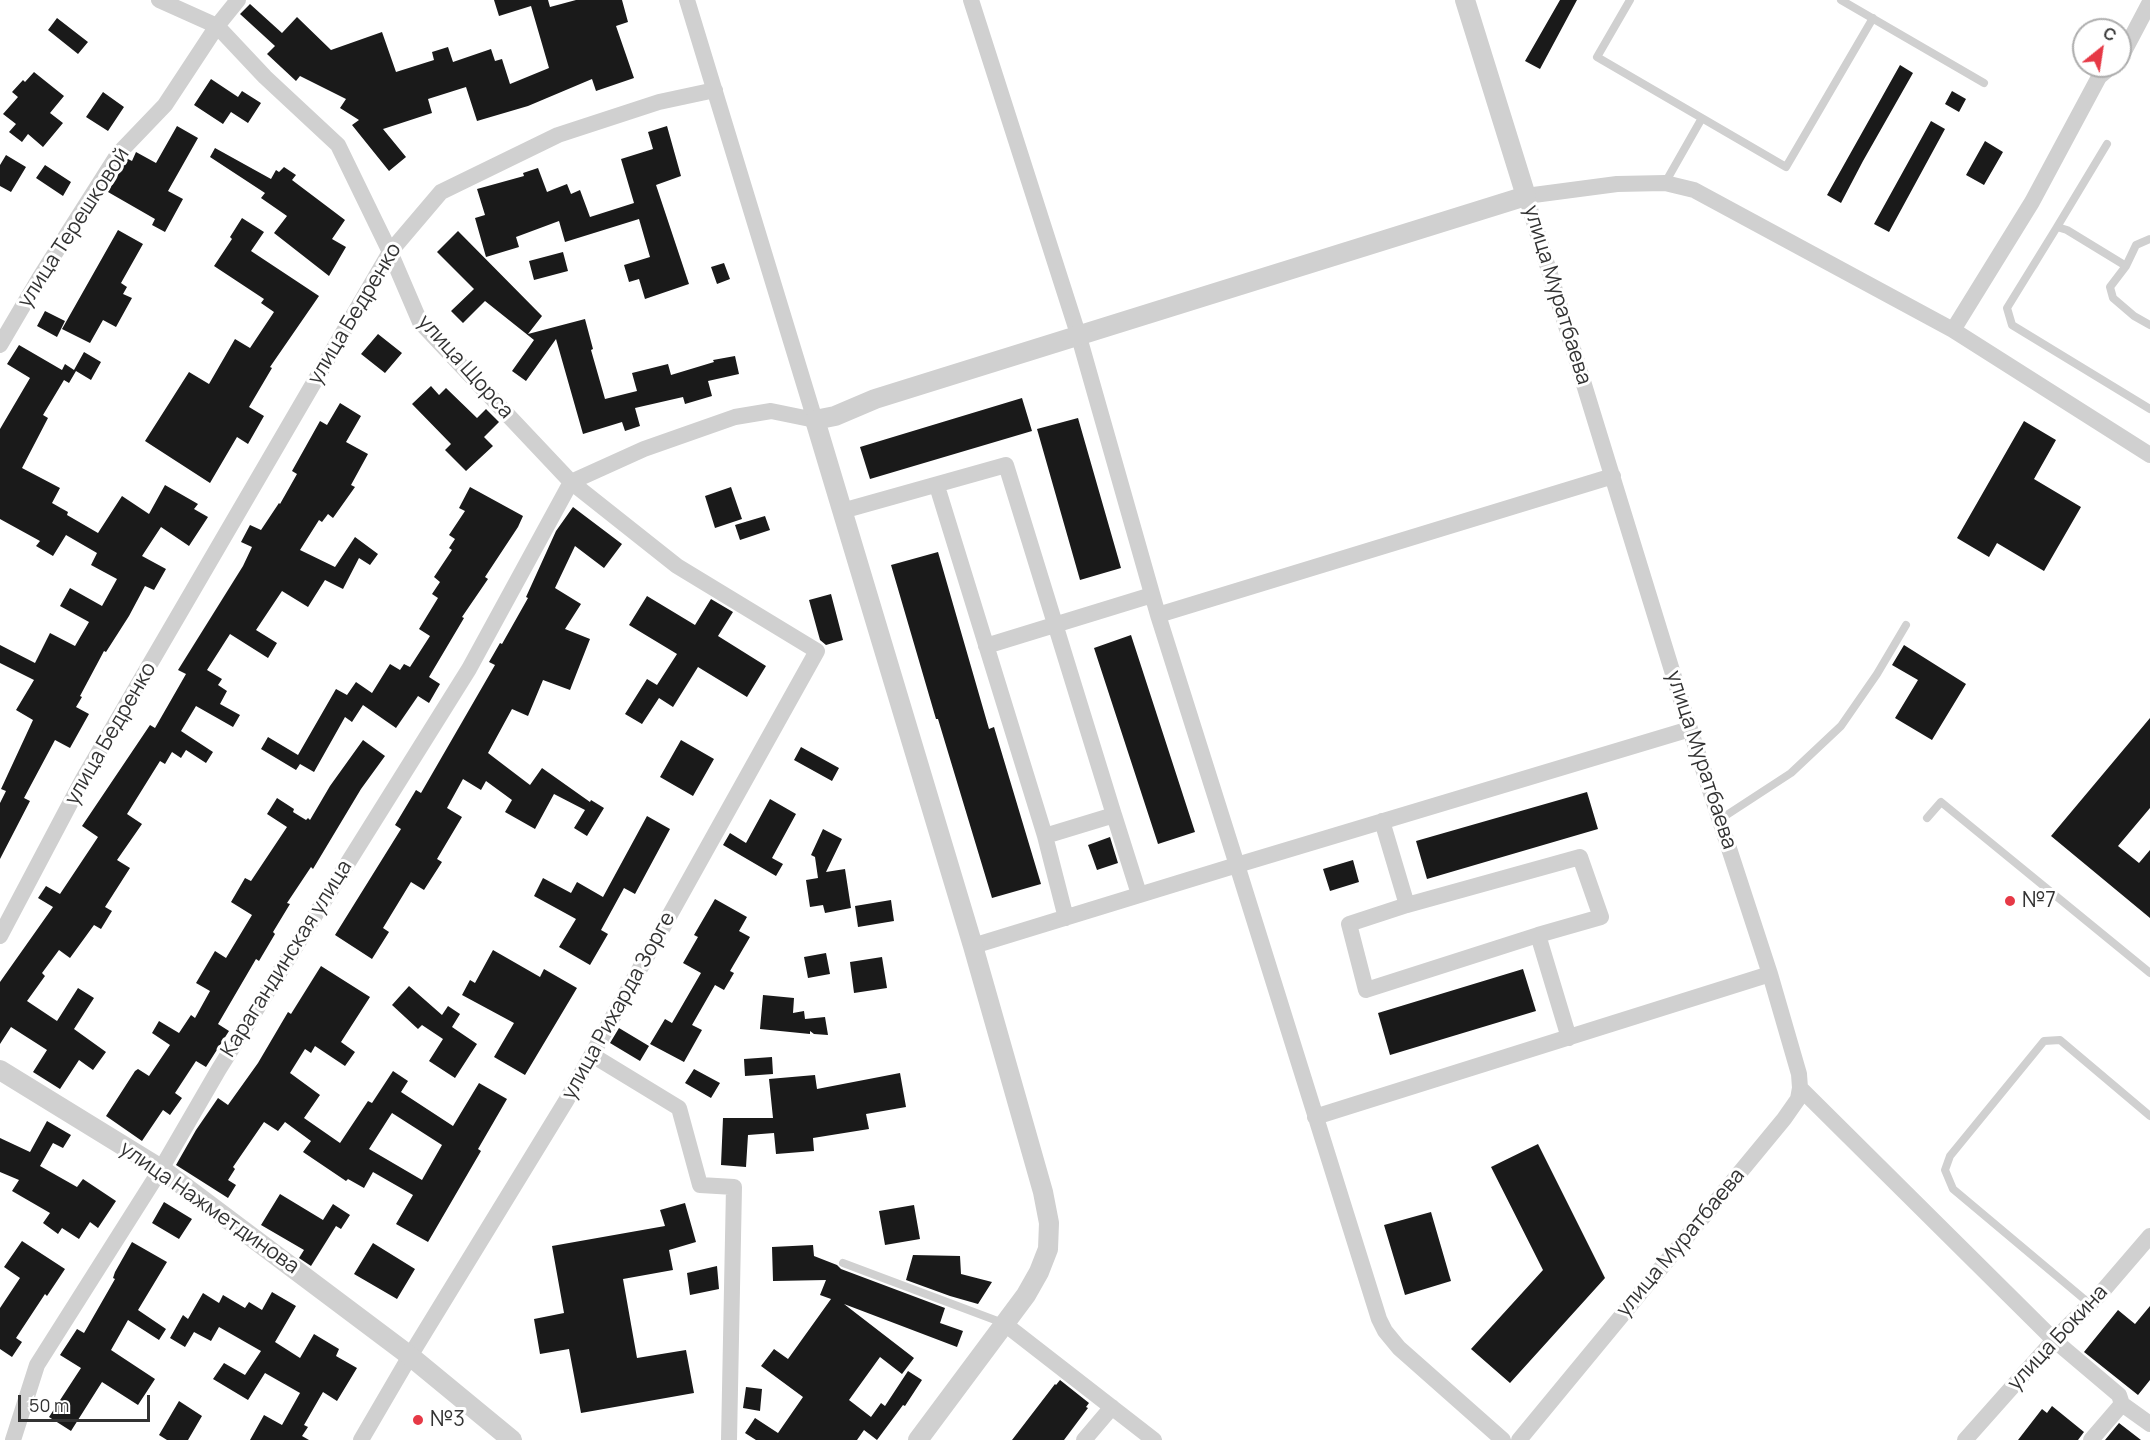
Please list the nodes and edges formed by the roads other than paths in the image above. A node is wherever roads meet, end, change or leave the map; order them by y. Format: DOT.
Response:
graph roads {
  1 [pos="159,0"];
  2 [pos="238,0"];
  3 [pos="687,0"];
  4 [pos="971,0"];
  5 [pos="1466,0"];
  6 [pos="1630,0"];
  7 [pos="1841,0"];
  8 [pos="2150,2"];
  9 [pos="1873,18"];
  10 [pos="217,26"];
  11 [pos="2132,36"];
  12 [pos="2098,78"];
  13 [pos="1984,83"];
  14 [pos="715,90"];
  15 [pos="1702,118"];
  16 [pos="2107,144"];
  17 [pos="1665,183"];
  18 [pos="1526,196"];
  19 [pos="2057,227"];
  20 [pos="2150,239"];
  21 [pos="390,252"];
  22 [pos="2126,266"];
  23 [pos="2150,325"];
  24 [pos="1953,330"];
  25 [pos="1078,337"];
  26 [pos="0,345"];
  27 [pos="2150,409"];
  28 [pos="815,420"];
  29 [pos="2150,455"];
  30 [pos="1613,476"];
  31 [pos="571,482"];
  32 [pos="937,486"];
  33 [pos="842,511"];
  34 [pos="1152,595"];
  35 [pos="1158,615"];
  36 [pos="1056,625"];
  37 [pos="1906,625"];
  38 [pos="986,646"];
  39 [pos="817,651"];
  40 [pos="1690,729"];
  41 [pos="1114,815"];
  42 [pos="1927,818"];
  43 [pos="1719,819"];
  44 [pos="1382,821"];
  45 [pos="1045,836"];
  46 [pos="1237,865"];
  47 [pos="1139,894"];
  48 [pos="1407,905"];
  49 [pos="1066,918"];
  50 [pos="1538,935"];
  51 [pos="0,936"];
  52 [pos="973,946"];
  53 [pos="1770,974"];
  54 [pos="2150,974"];
  55 [pos="1569,1038"];
  56 [pos="592,1055"];
  57 [pos="0,1070"];
  58 [pos="1800,1088"];
  59 [pos="2150,1116"];
  60 [pos="1315,1117"];
  61 [pos="161,1169"];
  62 [pos="2150,1236"];
  63 [pos="843,1263"];
  64 [pos="2090,1304"];
  65 [pos="1006,1325"];
  66 [pos="2054,1340"];
  67 [pos="410,1356"];
  68 [pos="2122,1404"];
  69 [pos="1112,1407"];
  70 [pos="2150,1424"];
  71 [pos="13,1440"];
  72 [pos="361,1440"];
  73 [pos="512,1440"];
  74 [pos="729,1440"];
  75 [pos="918,1440"];
  76 [pos="1084,1440"];
  77 [pos="1154,1440"];
  78 [pos="1503,1440"];
  79 [pos="1519,1440"];
  80 [pos="1965,1440"];
  81 [pos="2091,1440"];
  1 -- 10 [label="street, улица Щорса"];
  2 -- 10 [label="street, улица Терешковой"];
  3 -- 14 [label="street"];
  4 -- 25 [label="street"];
  5 -- 18 [label="street, улица Муратбаева"];
  6 -- 15 [label="lane"];
  7 -- 9 [label="lane"];
  8 -- 11 [label="street"];
  9 -- 13 [label="lane"];
  9 -- 15 [label="lane"];
  10 -- 21 [label="street, улица Щорса"];
  10 -- 26 [label="street, улица Терешковой"];
  12 -- 24 [label="street"];
  14 -- 21 [label="street, улица Бедренко"];
  14 -- 28 [label="street"];
  15 -- 17 [label="lane"];
  16 -- 19 [label="lane"];
  17 -- 18 [label="street"];
  17 -- 24 [label="street"];
  18 -- 25 [label="street"];
  18 -- 30 [label="street, улица Муратбаева"];
  19 -- 22 [label="lane"];
  19 -- 27 [label="lane"];
  20 -- 22 [label="lane"];
  21 -- 31 [label="street, улица Щорса"];
  21 -- 51 [label="street, улица Бедренко"];
  22 -- 23 [label="lane"];
  24 -- 29 [label="street"];
  25 -- 28 [label="street"];
  25 -- 34 [label="street"];
  28 -- 31 [label="street"];
  28 -- 33 [label="street"];
  30 -- 35 [label="street"];
  30 -- 40 [label="street, улица Муратбаева"];
  31 -- 39 [label="street, улица Щорса"];
  31 -- 61 [label="street, Карагандинская улица"];
  32 -- 33 [label="street"];
  32 -- 36 [label="street"];
  32 -- 38 [label="street"];
  33 -- 52 [label="street"];
  34 -- 35 [label="street"];
  34 -- 36 [label="street"];
  35 -- 46 [label="street"];
  36 -- 38 [label="street"];
  36 -- 41 [label="street"];
  37 -- 43 [label="lane"];
  38 -- 45 [label="street"];
  39 -- 56 [label="street, улица Рихарда Зорге"];
  40 -- 43 [label="street, улица Муратбаева"];
  40 -- 44 [label="street"];
  41 -- 45 [label="street"];
  41 -- 47 [label="street"];
  42 -- 54 [label="lane"];
  43 -- 53 [label="street, улица Муратбаева"];
  44 -- 46 [label="street"];
  44 -- 48 [label="street"];
  45 -- 49 [label="street"];
  46 -- 47 [label="street"];
  46 -- 60 [label="street"];
  47 -- 49 [label="street"];
  48 -- 50 [label="street"];
  48 -- 50 [label="street"];
  49 -- 52 [label="street"];
  50 -- 55 [label="street"];
  52 -- 65 [label="street"];
  53 -- 55 [label="street"];
  53 -- 58 [label="street, улица Муратбаева"];
  55 -- 60 [label="street"];
  56 -- 67 [label="street, улица Рихарда Зорге"];
  56 -- 74 [label="street"];
  57 -- 61 [label="street, улица Нажметдинова"];
  58 -- 66 [label="street"];
  58 -- 79 [label="street, улица Муратбаева"];
  59 -- 64 [label="lane"];
  60 -- 78 [label="street"];
  61 -- 67 [label="street, улица Нажметдинова"];
  61 -- 71 [label="street, Карагандинская улица"];
  62 -- 64 [label="street, улица Бокина"];
  63 -- 65 [label="lane"];
  64 -- 66 [label="street, улица Бокина"];
  65 -- 69 [label="street"];
  65 -- 75 [label="street"];
  66 -- 68 [label="street"];
  66 -- 80 [label="street, улица Бокина"];
  67 -- 72 [label="street, улица Рихарда Зорге"];
  67 -- 73 [label="street, улица Нажметдинова"];
  68 -- 70 [label="street"];
  68 -- 81 [label="street"];
  69 -- 76 [label="street"];
  69 -- 77 [label="street"];
}
